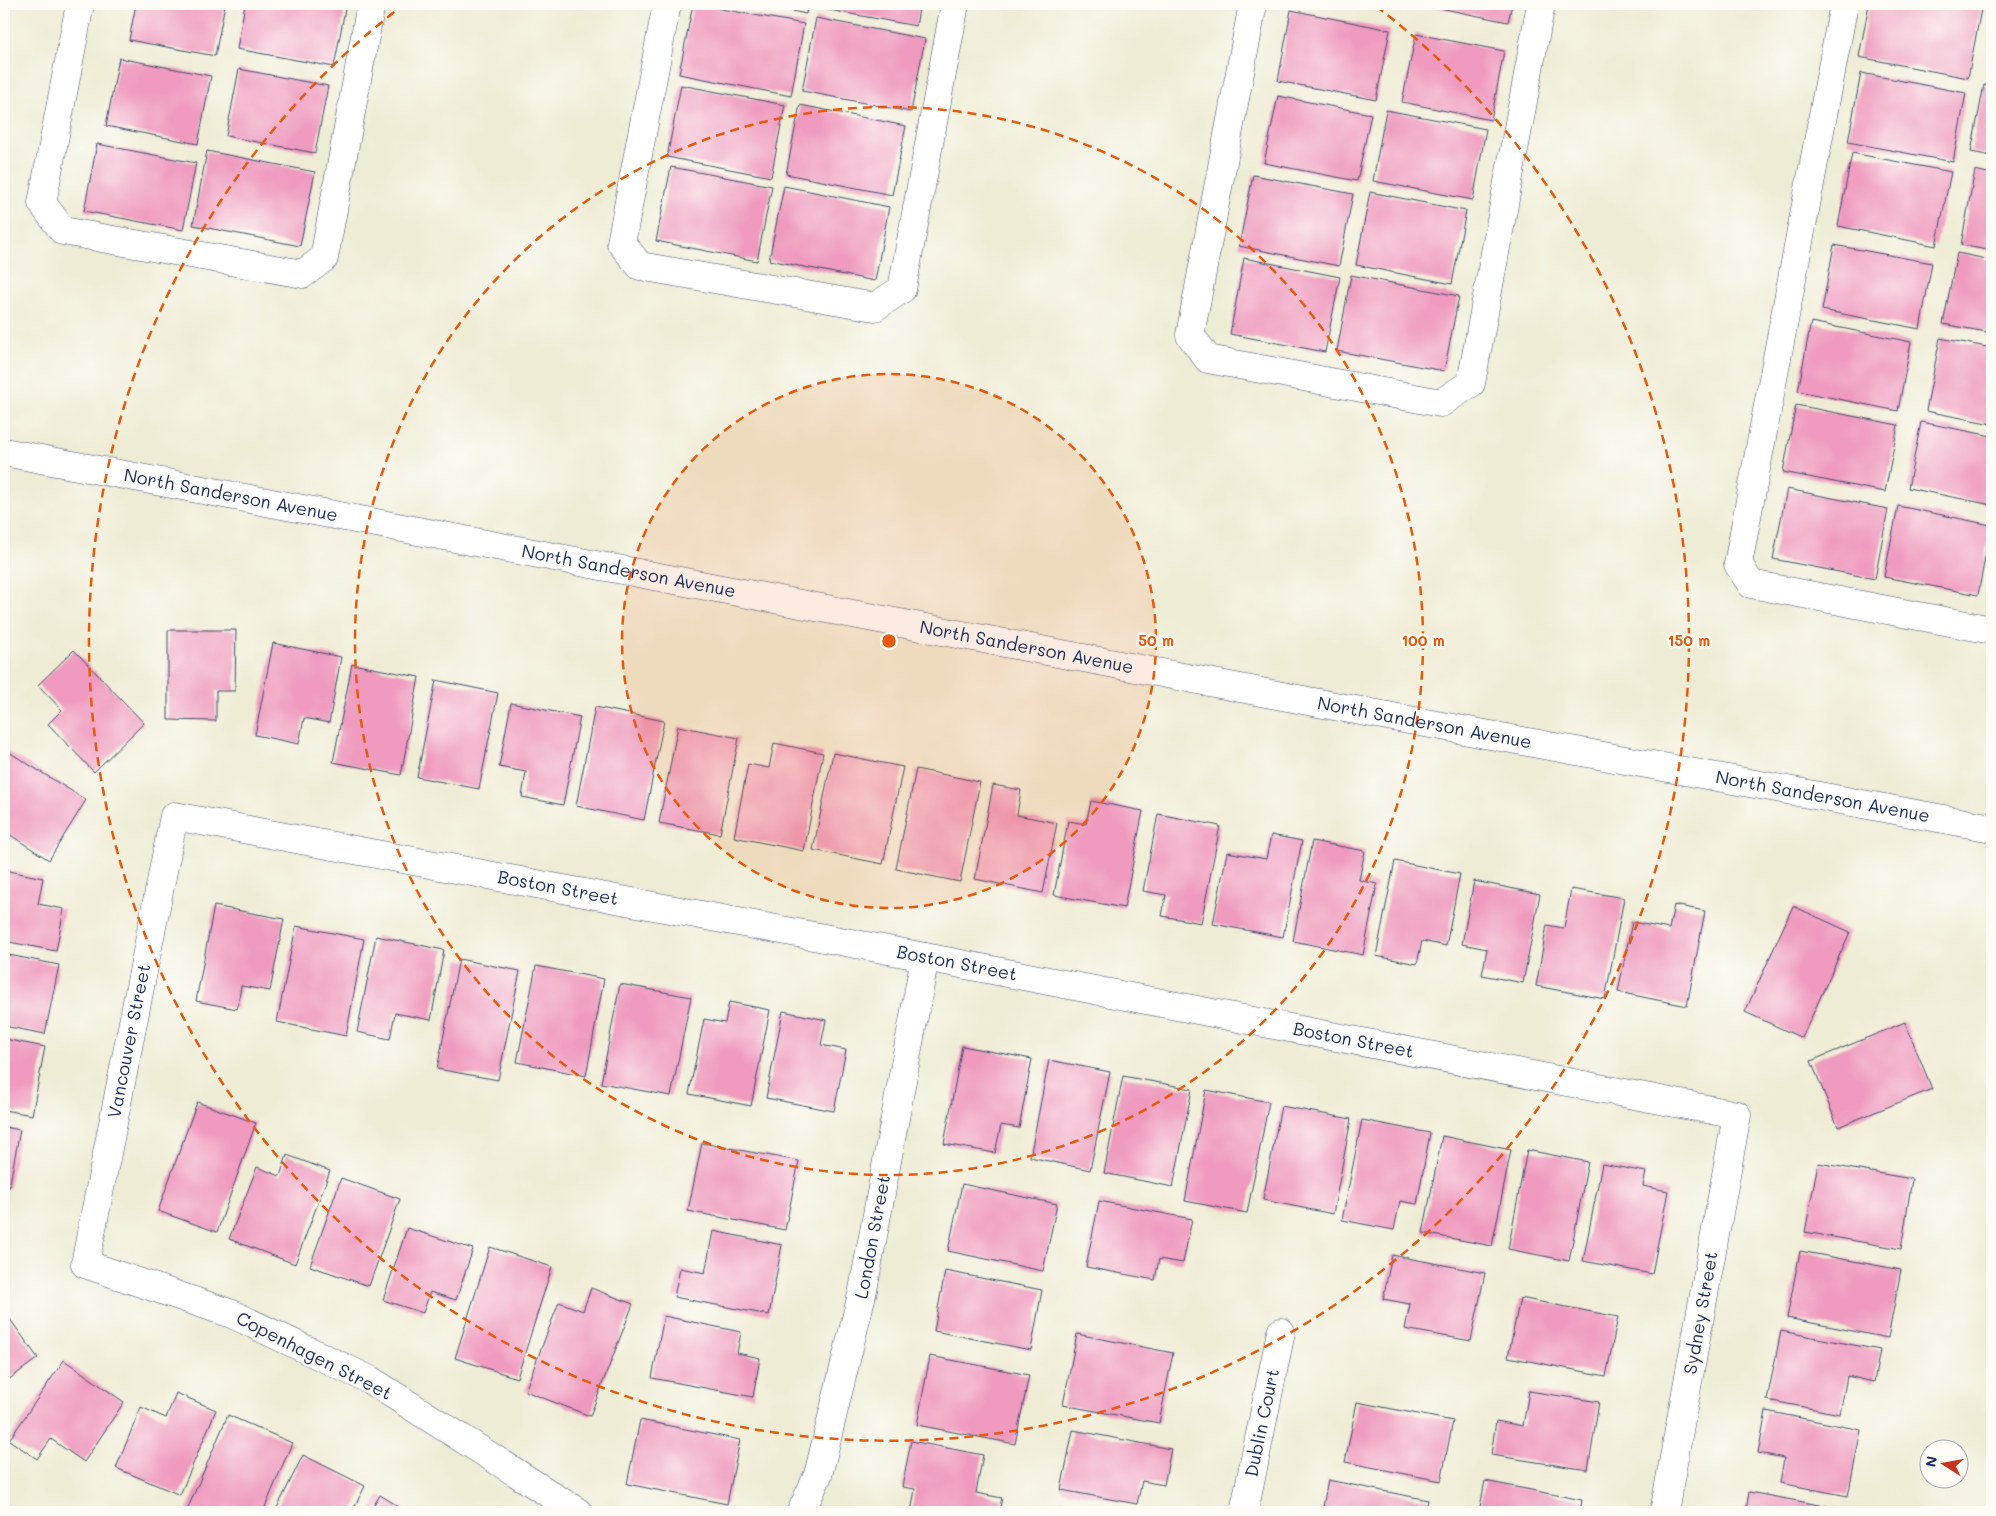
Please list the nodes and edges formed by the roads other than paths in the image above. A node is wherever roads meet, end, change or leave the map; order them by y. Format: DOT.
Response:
graph roads {
  1 [pos="80,4"];
  2 [pos="371,4"];
  3 [pos="666,4"];
  4 [pos="955,4"];
  5 [pos="1253,4"];
  6 [pos="1542,4"];
  7 [pos="1844,4"];
  8 [pos="4,452"];
  9 [pos="1992,630"];
  10 [pos="174,816"];
  11 [pos="1992,828"];
  12 [pos="925,957"];
  13 [pos="1737,1115"];
  14 [pos="85,1264"];
  15 [pos="1281,1332"];
  16 [pos="578,1512"];
  17 [pos="802,1512"];
  18 [pos="1244,1512"];
  19 [pos="1664,1512"];
  1 -- 2 [label="main road"];
  3 -- 4 [label="main road"];
  5 -- 6 [label="main road"];
  7 -- 9 [label="main road"];
  8 -- 11 [label="main road, North Sanderson Avenue"];
  10 -- 12 [label="main road, Boston Street"];
  10 -- 14 [label="main road, Vancouver Street"];
  12 -- 13 [label="main road, Boston Street"];
  12 -- 17 [label="main road, London Street"];
  13 -- 19 [label="main road, Sydney Street"];
  14 -- 16 [label="main road, Copenhagen Street"];
  15 -- 18 [label="main road, Dublin Court"];
}
